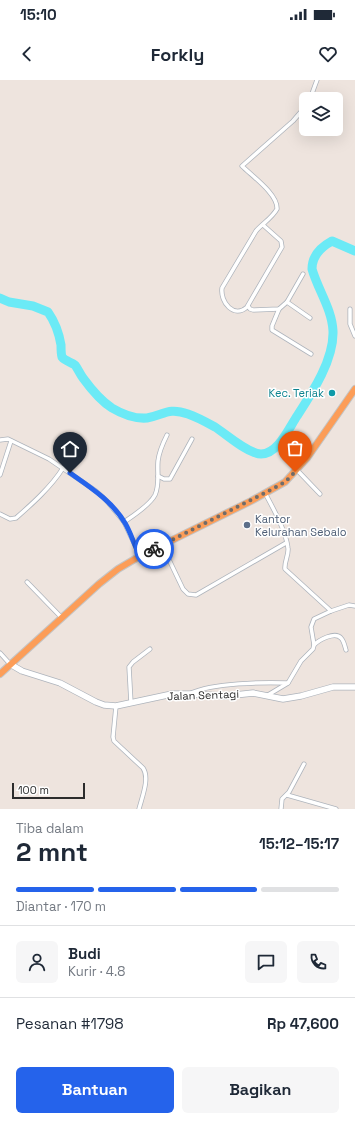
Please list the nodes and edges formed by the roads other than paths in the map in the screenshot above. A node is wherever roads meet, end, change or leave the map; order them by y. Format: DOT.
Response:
graph roads {
  1 [pos="317,80"];
  2 [pos="313,92"];
  3 [pos="299,114"];
  4 [pos="263,225"];
  5 [pos="303,274"];
  6 [pos="287,302"];
  7 [pos="248,306"];
  8 [pos="279,309"];
  9 [pos="350,309"];
  10 [pos="310,318"];
  11 [pos="355,336"];
  12 [pos="311,354"];
  13 [pos="355,389"];
  14 [pos="167,434"];
  15 [pos="0,440"];
  16 [pos="192,440"];
  17 [pos="11,441"];
  18 [pos="63,468"];
  19 [pos="297,470"];
  20 [pos="0,475"];
  21 [pos="158,476"];
  22 [pos="265,493"];
  23 [pos="320,494"];
  24 [pos="0,514"];
  25 [pos="124,522"];
  26 [pos="286,543"];
  27 [pos="162,545"];
  28 [pos="140,556"];
  29 [pos="27,582"];
  30 [pos="355,606"];
  31 [pos="331,611"];
  32 [pos="62,617"];
  33 [pos="314,645"];
  34 [pos="150,649"];
  35 [pos="346,650"];
  36 [pos="0,653"];
  37 [pos="10,664"];
  38 [pos="0,674"];
  39 [pos="288,682"];
  40 [pos="355,687"];
  41 [pos="190,694"];
  42 [pos="268,695"];
  43 [pos="131,703"];
  44 [pos="116,706"];
  45 [pos="304,764"];
  46 [pos="287,795"];
  47 [pos="139,809"];
  48 [pos="280,809"];
  49 [pos="336,809"];
  1 -- 2 [label="street"];
  3 -- 4 [label="street"];
  4 -- 7 [label="street"];
  4 -- 7 [label="street"];
  5 -- 6 [label="street"];
  6 -- 8 [label="street"];
  6 -- 10 [label="street"];
  7 -- 8 [label="street"];
  8 -- 12 [label="street"];
  9 -- 11 [label="street"];
  13 -- 19 [label="highway"];
  14 -- 21 [label="street"];
  15 -- 17 [label="street"];
  16 -- 21 [label="street"];
  17 -- 18 [label="street"];
  17 -- 20 [label="street"];
  18 -- 24 [label="street"];
  18 -- 25 [label="street"];
  19 -- 22 [label="highway"];
  19 -- 23 [label="street"];
  21 -- 25 [label="street"];
  22 -- 26 [label="street"];
  22 -- 27 [label="highway"];
  25 -- 28 [label="street"];
  26 -- 27 [label="street"];
  26 -- 31 [label="street"];
  27 -- 28 [label="highway"];
  28 -- 32 [label="highway"];
  29 -- 32 [label="street"];
  30 -- 31 [label="street"];
  31 -- 33 [label="street"];
  32 -- 37 [label="highway"];
  33 -- 35 [label="street"];
  33 -- 39 [label="street"];
  34 -- 43 [label="street"];
  36 -- 37 [label="street"];
  37 -- 38 [label="highway"];
  37 -- 44 [label="main road, Jalan Sentagi"];
  39 -- 41 [label="street"];
  39 -- 42 [label="street"];
  40 -- 42 [label="main road, Jalan Sentagi"];
  41 -- 42 [label="main road, Jalan Sentagi"];
  41 -- 43 [label="main road, Jalan Sentagi"];
  43 -- 44 [label="main road, Jalan Sentagi"];
  44 -- 47 [label="street"];
  45 -- 46 [label="street"];
  46 -- 48 [label="street"];
  46 -- 49 [label="street"];
}
